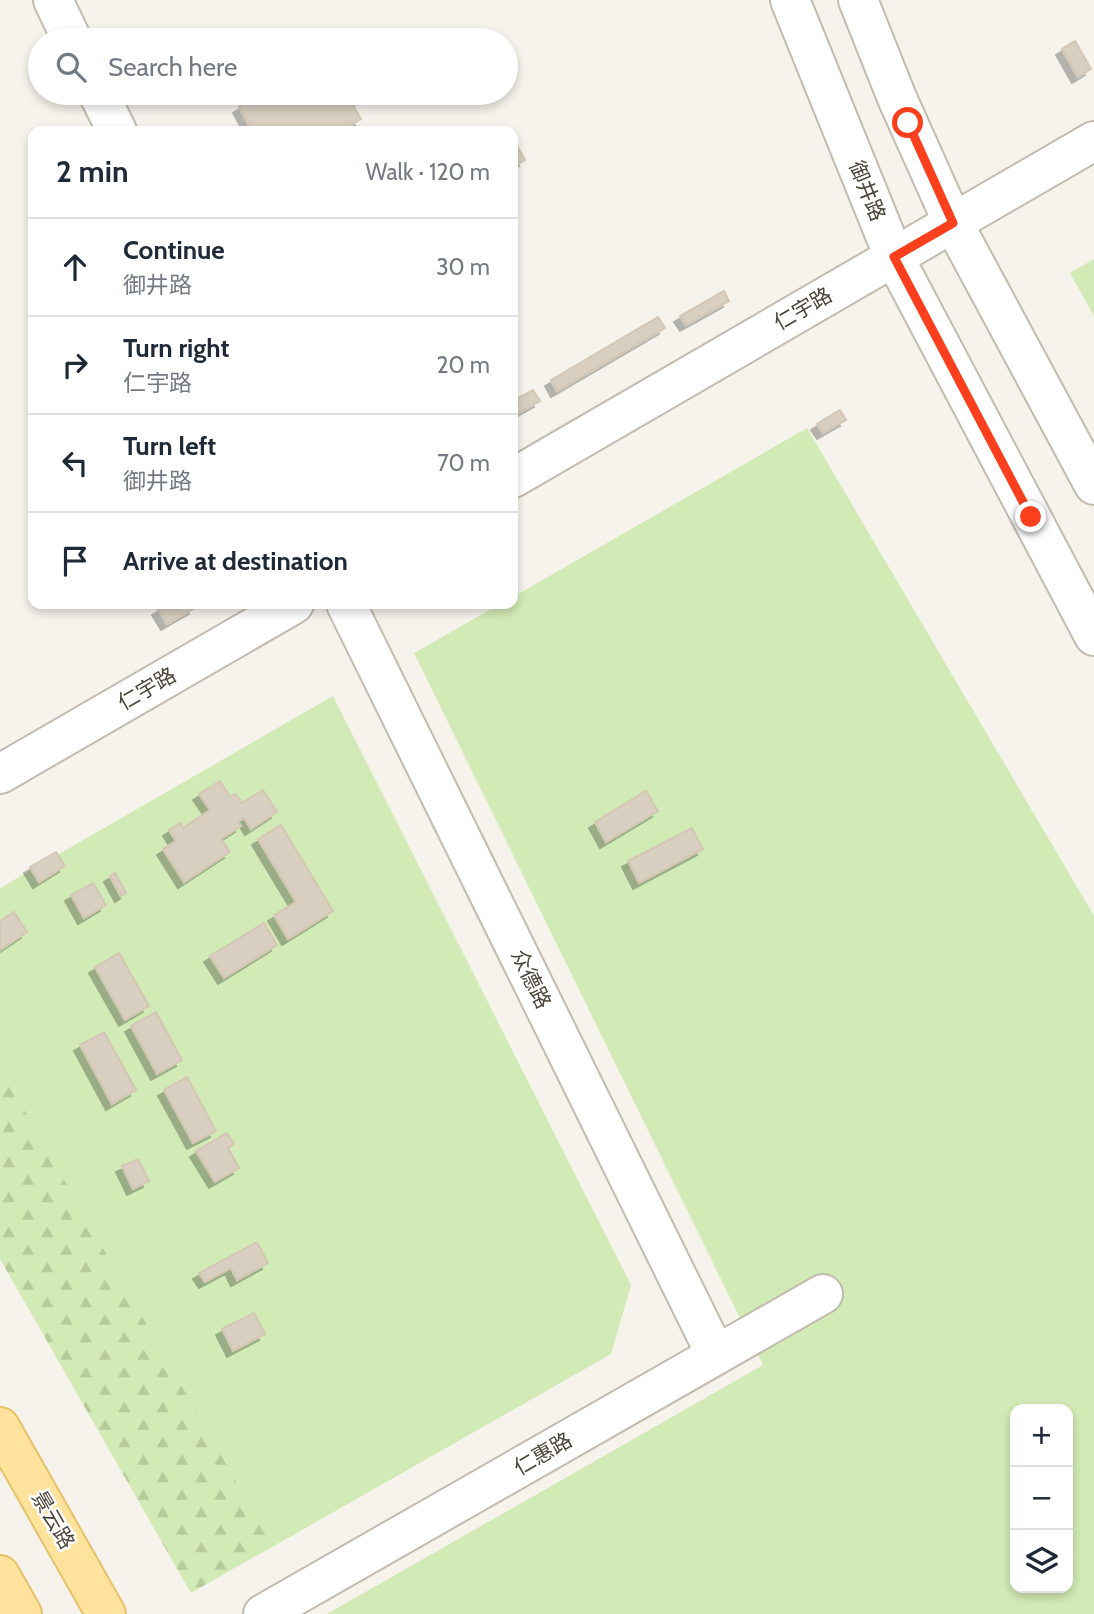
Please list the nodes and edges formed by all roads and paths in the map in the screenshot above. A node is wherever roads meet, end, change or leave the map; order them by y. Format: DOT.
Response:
graph roads {
  1 [pos="53,0"];
  2 [pos="790,0"];
  3 [pos="858,0"];
  4 [pos="66,28"];
  5 [pos="104,105"];
  6 [pos="114,126"];
  7 [pos="1094,141"];
  8 [pos="953,223"];
  9 [pos="894,257"];
  10 [pos="518,475"];
  11 [pos="1094,485"];
  12 [pos="285,609"];
  13 [pos="348,609"];
  14 [pos="1094,636"];
  15 [pos="0,774"];
  16 [pos="823,1294"];
  17 [pos="716,1355"];
  18 [pos="0,1427"];
  19 [pos="0,1575"];
  20 [pos="22,1614"];
  21 [pos="106,1614"];
  22 [pos="262,1614"];
  1 -- 4 [label="street"];
  2 -- 9 [label="street, 御井路"];
  3 -- 8 [label="street"];
  5 -- 6 [label="street"];
  7 -- 8 [label="street, 仁宇路"];
  8 -- 9 [label="street, 仁宇路"];
  8 -- 11 [label="street"];
  9 -- 10 [label="street, 仁宇路"];
  9 -- 14 [label="street, 御井路"];
  12 -- 15 [label="street, 仁宇路"];
  13 -- 17 [label="street, 众德路"];
  16 -- 17 [label="street, 仁惠路"];
  17 -- 22 [label="street, 仁惠路"];
  18 -- 21 [label="main road, 景云路"];
  19 -- 20 [label="main road"];
}
